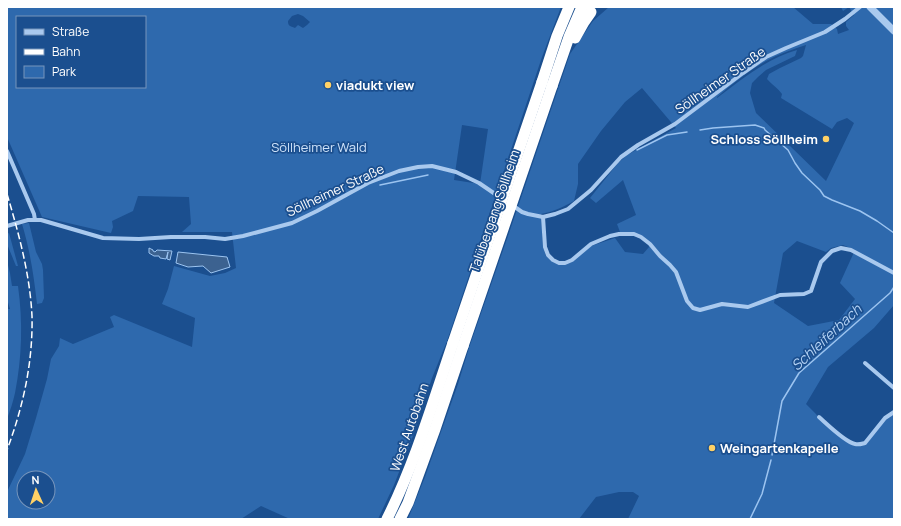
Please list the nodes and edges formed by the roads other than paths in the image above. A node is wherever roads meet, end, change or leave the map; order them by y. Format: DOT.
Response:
graph roads {
  1 [pos="569,7"];
  2 [pos="860,7"];
  3 [pos="870,7"];
  4 [pos="586,10"];
  5 [pos="894,31"];
  6 [pos="547,84"];
  7 [pos="7,151"];
  8 [pos="543,217"];
  9 [pos="35,220"];
  10 [pos="7,226"];
  11 [pos="894,273"];
  12 [pos="458,344"];
  13 [pos="866,362"];
  14 [pos="894,388"];
  15 [pos="894,412"];
  16 [pos="819,417"];
  17 [pos="387,519"];
  18 [pos="400,519"];
  1 -- 6 [label="highway"];
  2 -- 8 [label="street, Söllheimer Straße"];
  3 -- 5 [label="street"];
  4 -- 6 [label="highway"];
  6 -- 12 [label="highway, Talübergang Söllheim, bridge"];
  7 -- 9 [label="street"];
  8 -- 9 [label="street, Söllheimer Straße"];
  8 -- 11 [label="street"];
  9 -- 10 [label="street, Söllheimer Straße"];
  12 -- 17 [label="highway, West Autobahn"];
  12 -- 18 [label="highway, West Autobahn"];
  13 -- 14 [label="street"];
  15 -- 16 [label="street"];
}
